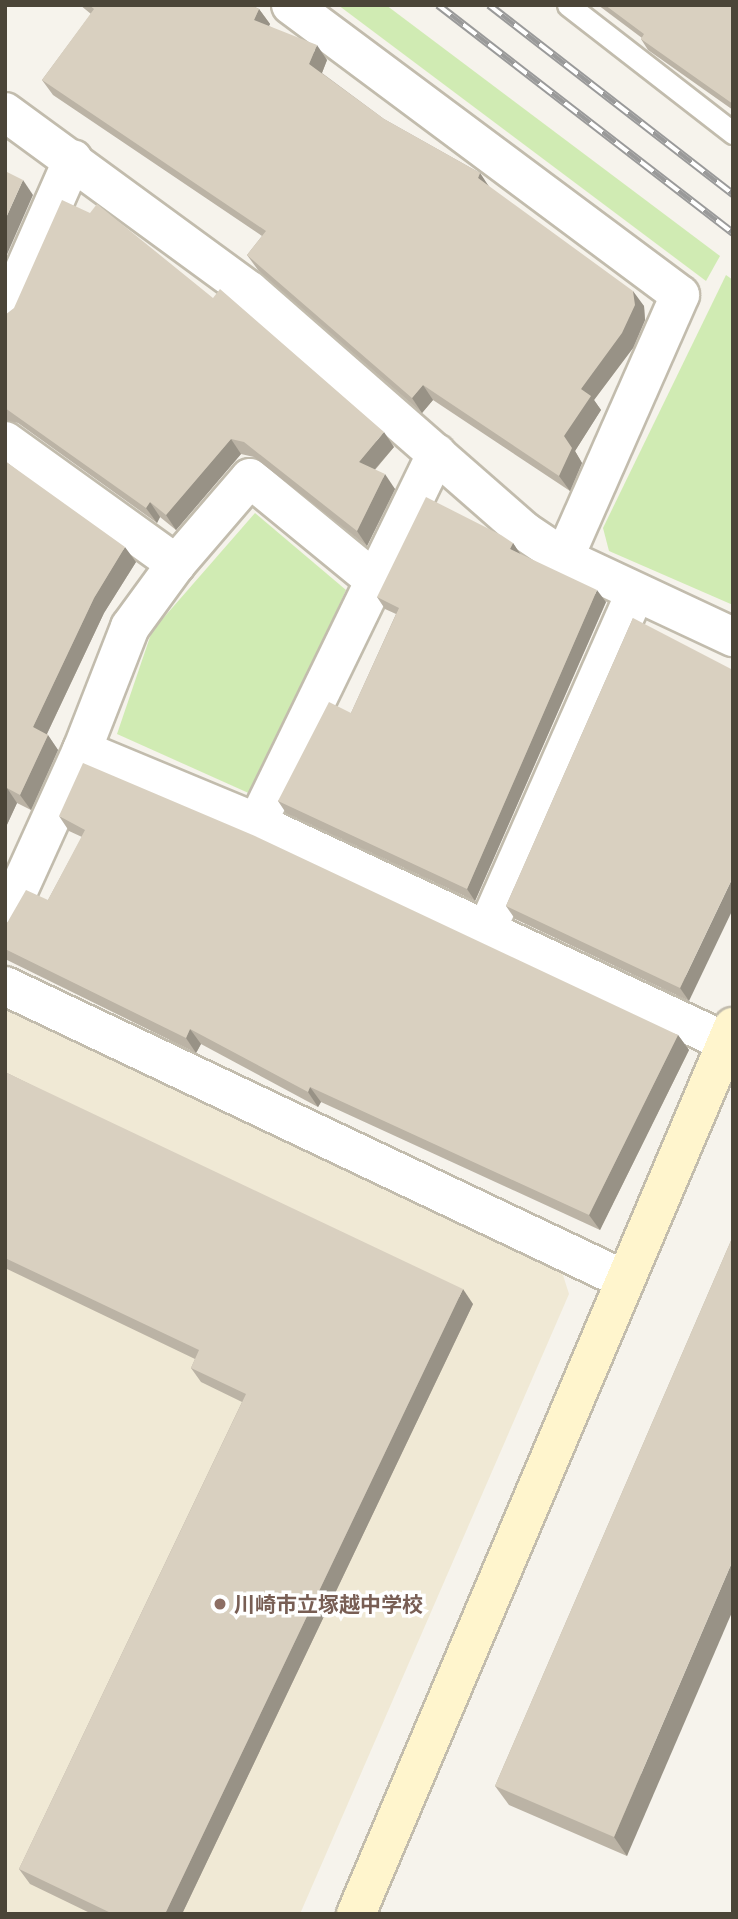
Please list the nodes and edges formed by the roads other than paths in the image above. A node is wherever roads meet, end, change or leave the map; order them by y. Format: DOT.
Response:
graph roads {
  1 [pos="291,5"];
  2 [pos="568,5"];
  3 [pos="5,112"];
  4 [pos="733,133"];
  5 [pos="73,159"];
  6 [pos="5,314"];
  7 [pos="5,441"];
  8 [pos="437,453"];
  9 [pos="564,558"];
  10 [pos="176,564"];
  11 [pos="373,579"];
  12 [pos="635,593"];
  13 [pos="733,637"];
  14 [pos="82,750"];
  15 [pos="257,823"];
  16 [pos="5,920"];
  17 [pos="487,929"];
  18 [pos="5,986"];
  19 [pos="730,1034"];
  20 [pos="625,1280"];
  21 [pos="356,1914"];
  1 -- 9 [label="street"];
  2 -- 4 [label="lane"];
  3 -- 5 [label="street"];
  5 -- 6 [label="street"];
  5 -- 8 [label="street"];
  7 -- 10 [label="street"];
  8 -- 9 [label="street"];
  8 -- 11 [label="street"];
  9 -- 12 [label="street"];
  10 -- 11 [label="street"];
  10 -- 14 [label="street"];
  11 -- 15 [label="street"];
  12 -- 13 [label="street"];
  12 -- 17 [label="street"];
  14 -- 15 [label="street"];
  14 -- 16 [label="street"];
  15 -- 17 [label="street"];
  17 -- 19 [label="street"];
  18 -- 20 [label="street"];
  19 -- 20 [label="street"];
  20 -- 21 [label="street"];
}
